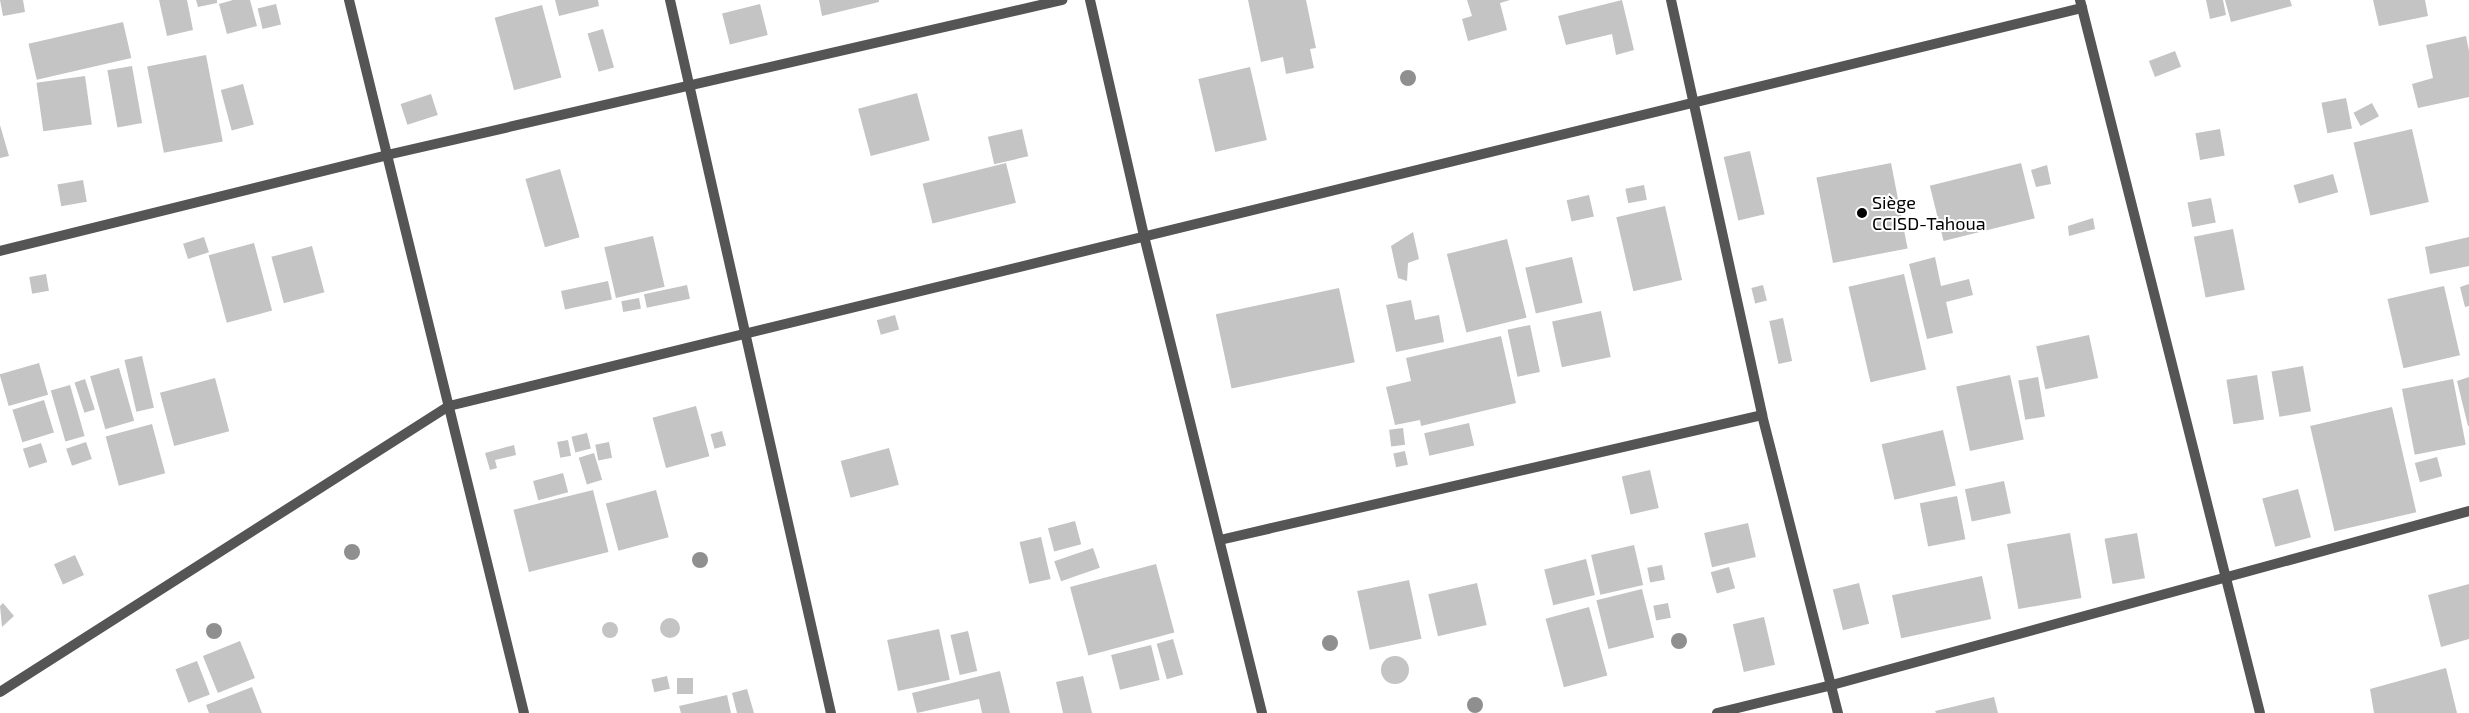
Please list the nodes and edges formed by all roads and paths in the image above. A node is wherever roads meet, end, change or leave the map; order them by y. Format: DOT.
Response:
graph roads {
  1 [pos="350,0"];
  2 [pos="670,0"];
  3 [pos="1062,0"];
  4 [pos="1090,0"];
  5 [pos="1671,0"];
  6 [pos="2081,4"];
  7 [pos="690,86"];
  8 [pos="1693,103"];
  9 [pos="387,155"];
  10 [pos="1144,236"];
  11 [pos="0,251"];
  12 [pos="747,333"];
  13 [pos="449,406"];
  14 [pos="1762,415"];
  15 [pos="2469,511"];
  16 [pos="1220,540"];
  17 [pos="2227,575"];
  18 [pos="1832,686"];
  19 [pos="0,692"];
  20 [pos="524,713"];
  21 [pos="831,713"];
  22 [pos="1262,713"];
  23 [pos="1716,713"];
  24 [pos="1838,713"];
  25 [pos="2260,713"];
  1 -- 9 [label="street"];
  2 -- 7 [label="street"];
  3 -- 7 [label="street"];
  4 -- 10 [label="street"];
  5 -- 8 [label="street"];
  6 -- 8 [label="street"];
  6 -- 17 [label="street"];
  7 -- 9 [label="street"];
  7 -- 12 [label="street"];
  8 -- 10 [label="street"];
  8 -- 14 [label="street"];
  9 -- 11 [label="street"];
  9 -- 13 [label="street"];
  10 -- 12 [label="street"];
  10 -- 16 [label="street"];
  12 -- 13 [label="street"];
  12 -- 21 [label="street"];
  13 -- 19 [label="street"];
  13 -- 20 [label="street"];
  14 -- 16 [label="street"];
  14 -- 18 [label="street"];
  15 -- 17 [label="street"];
  16 -- 22 [label="street"];
  17 -- 18 [label="street"];
  17 -- 25 [label="street"];
  18 -- 23 [label="street"];
  18 -- 24 [label="street"];
}
